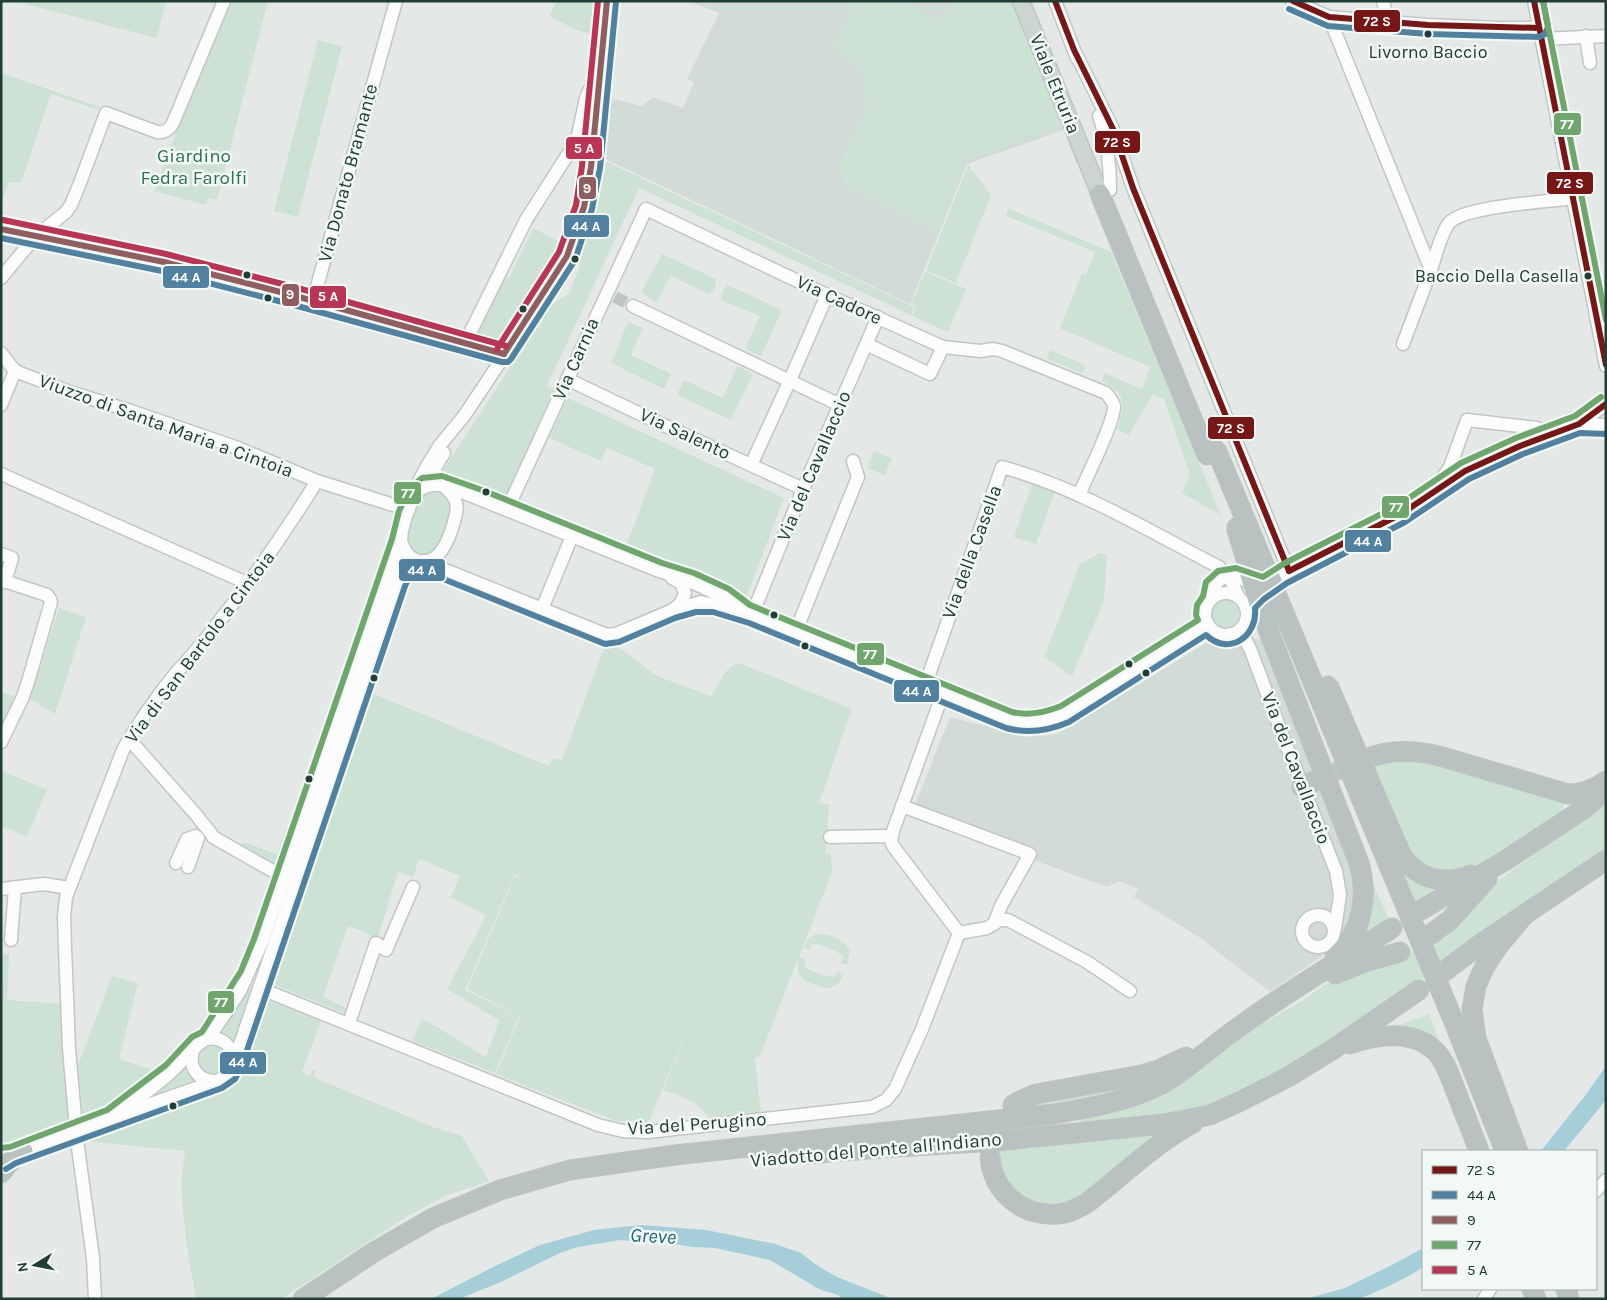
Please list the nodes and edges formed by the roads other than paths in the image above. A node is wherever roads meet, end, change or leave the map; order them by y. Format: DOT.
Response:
graph roads {
  1 [pos="224,1"];
  2 [pos="396,1"];
  3 [pos="607,1"];
  4 [pos="618,1"];
  5 [pos="1021,1"];
  6 [pos="1033,1"];
  7 [pos="1055,1"];
  8 [pos="1292,1"];
  9 [pos="1383,1"];
  10 [pos="1534,1"];
  11 [pos="1329,17"];
  12 [pos="606,18"];
  13 [pos="1388,22"];
  14 [pos="1540,34"];
  15 [pos="1586,36"];
  16 [pos="1606,36"];
  17 [pos="1074,50"];
  18 [pos="1590,63"];
  19 [pos="599,87"];
  20 [pos="1105,192"];
  21 [pos="1573,198"];
  22 [pos="646,209"];
  23 [pos="1,228"];
  24 [pos="35,237"];
  25 [pos="1430,270"];
  26 [pos="1,278"];
  27 [pos="827,295"];
  28 [pos="313,301"];
  29 [pos="633,306"];
  30 [pos="878,317"];
  31 [pos="465,343"];
  32 [pos="866,344"];
  33 [pos="1403,344"];
  34 [pos="943,347"];
  35 [pos="1,352"];
  36 [pos="504,354"];
  37 [pos="1606,366"];
  38 [pos="16,371"];
  39 [pos="567,379"];
  40 [pos="790,380"];
  41 [pos="1606,404"];
  42 [pos="1,405"];
  43 [pos="840,405"];
  44 [pos="464,416"];
  45 [pos="1579,424"];
  46 [pos="1606,425"];
  47 [pos="1542,438"];
  48 [pos="1212,452"];
  49 [pos="853,461"];
  50 [pos="751,465"];
  51 [pos="1,474"];
  52 [pos="317,481"];
  53 [pos="444,486"];
  54 [pos="803,489"];
  55 [pos="417,493"];
  56 [pos="1079,494"];
  57 [pos="1429,495"];
  58 [pos="409,510"];
  59 [pos="507,510"];
  60 [pos="1236,527"];
  61 [pos="572,536"];
  62 [pos="401,541"];
  63 [pos="1259,551"];
  64 [pos="1,554"];
  65 [pos="420,560"];
  66 [pos="659,571"];
  67 [pos="1228,576"];
  68 [pos="3,581"];
  69 [pos="1246,581"];
  70 [pos="249,584"];
  71 [pos="1211,599"];
  72 [pos="1245,600"];
  73 [pos="542,609"];
  74 [pos="673,610"];
  75 [pos="749,614"];
  76 [pos="1208,624"];
  77 [pos="1241,630"];
  78 [pos="796,633"];
  79 [pos="925,686"];
  80 [pos="942,693"];
  81 [pos="129,739"];
  82 [pos="1,742"];
  83 [pos="1366,759"];
  84 [pos="1321,778"];
  85 [pos="1606,781"];
  86 [pos="1302,786"];
  87 [pos="1606,787"];
  88 [pos="902,806"];
  89 [pos="202,823"];
  90 [pos="197,837"];
  91 [pos="213,837"];
  92 [pos="830,837"];
  93 [pos="891,838"];
  94 [pos="1506,860"];
  95 [pos="1606,860"];
  96 [pos="182,865"];
  97 [pos="285,878"];
  98 [pos="414,887"];
  99 [pos="15,888"];
  100 [pos="69,888"];
  101 [pos="1,889"];
  102 [pos="1421,910"];
  103 [pos="1332,913"];
  104 [pos="1525,914"];
  105 [pos="994,924"];
  106 [pos="1392,928"];
  107 [pos="959,933"];
  108 [pos="1431,934"];
  109 [pos="11,940"];
  110 [pos="1400,952"];
  111 [pos="1442,973"];
  112 [pos="259,988"];
  113 [pos="1130,990"];
  114 [pos="1419,990"];
  115 [pos="1289,994"];
  116 [pos="349,1023"];
  117 [pos="1239,1026"];
  118 [pos="208,1039"];
  119 [pos="1332,1050"];
  120 [pos="193,1051"];
  121 [pos="234,1061"];
  122 [pos="1186,1068"];
  123 [pos="215,1081"];
  124 [pos="1014,1105"];
  125 [pos="1210,1115"];
  126 [pos="111,1118"];
  127 [pos="77,1132"];
  128 [pos="1480,1150"];
  129 [pos="1492,1150"];
  130 [pos="1506,1150"];
  131 [pos="1518,1150"];
  132 [pos="990,1157"];
  133 [pos="8,1158"];
  134 [pos="1,1172"];
  135 [pos="1606,1180"];
  136 [pos="1597,1190"];
  137 [pos="96,1299"];
  138 [pos="303,1299"];
  139 [pos="325,1299"];
  1 -- 24 [label="street"];
  2 -- 28 [label="street, Via Donato Bramante"];
  3 -- 12 [label="street"];
  4 -- 12 [label="street"];
  5 -- 20 [label="main road, Viale Etruria"];
  6 -- 20 [label="main road, Viale Etruria"];
  7 -- 17 [label="street"];
  8 -- 11 [label="street"];
  9 -- 13 [label="street"];
  10 -- 14 [label="street"];
  11 -- 13 [label="street"];
  11 -- 25 [label="street"];
  12 -- 19 [label="street"];
  13 -- 14 [label="street"];
  14 -- 15 [label="street"];
  14 -- 21 [label="street"];
  15 -- 16 [label="street"];
  15 -- 18 [label="street"];
  17 -- 20 [label="street"];
  17 -- 57 [label="street"];
  19 -- 31 [label="street"];
  19 -- 36 [label="street"];
  20 -- 48 [label="highway"];
  21 -- 25 [label="street"];
  21 -- 37 [label="street"];
  22 -- 27 [label="street, Via Cadore"];
  22 -- 39 [label="street, Via Carnia"];
  23 -- 24 [label="street"];
  24 -- 26 [label="street"];
  24 -- 28 [label="street"];
  25 -- 33 [label="street"];
  27 -- 30 [label="street, Via Cadore"];
  27 -- 40 [label="street"];
  28 -- 31 [label="street"];
  29 -- 40 [label="street"];
  30 -- 32 [label="street, Via del Cavallaccio"];
  30 -- 34 [label="street, Via Cadore"];
  31 -- 36 [label="street"];
  32 -- 34 [label="street, Via Cadore"];
  32 -- 43 [label="street, Via del Cavallaccio"];
  34 -- 56 [label="street"];
  35 -- 38 [label="street"];
  36 -- 44 [label="street"];
  38 -- 42 [label="street"];
  38 -- 52 [label="street, Viuzzo di Santa Maria a Cintoia"];
  39 -- 50 [label="street, Via Salento"];
  39 -- 59 [label="street, Via Carnia"];
  40 -- 43 [label="street"];
  40 -- 50 [label="street"];
  41 -- 45 [label="street"];
  43 -- 54 [label="street, Via del Cavallaccio"];
  44 -- 53 [label="street"];
  44 -- 55 [label="street"];
  45 -- 46 [label="street"];
  45 -- 47 [label="street"];
  47 -- 57 [label="street"];
  47 -- 57 [label="street"];
  48 -- 60 [label="highway"];
  48 -- 63 [label="highway, bridge"];
  49 -- 78 [label="street, Via del Cavallaccio"];
  50 -- 54 [label="street, Via Salento"];
  51 -- 70 [label="street"];
  52 -- 58 [label="street"];
  52 -- 70 [label="street, Via di San Bartolo a Cintoia"];
  53 -- 55 [label="street"];
  53 -- 59 [label="street"];
  53 -- 65 [label="street"];
  54 -- 75 [label="street, Via del Cavallaccio"];
  55 -- 58 [label="street"];
  56 -- 67 [label="street, Via della Casella"];
  56 -- 79 [label="street, Via della Casella"];
  58 -- 62 [label="street"];
  59 -- 61 [label="street"];
  60 -- 115 [label="highway, bridge"];
  60 -- 129 [label="highway, bridge"];
  61 -- 66 [label="street"];
  61 -- 73 [label="street"];
  62 -- 65 [label="street"];
  62 -- 97 [label="street"];
  63 -- 94 [label="highway, bridge"];
  63 -- 130 [label="highway, bridge"];
  64 -- 68 [label="street"];
  65 -- 73 [label="street"];
  65 -- 112 [label="street"];
  66 -- 74 [label="street"];
  66 -- 75 [label="street"];
  67 -- 69 [label="street, Via della Casella"];
  67 -- 71 [label="street"];
  67 -- 72 [label="street, Via della Casella"];
  68 -- 82 [label="street"];
  70 -- 81 [label="street, Via di San Bartolo a Cintoia"];
  71 -- 72 [label="street"];
  71 -- 76 [label="street"];
  72 -- 77 [label="street"];
  73 -- 74 [label="street"];
  74 -- 75 [label="street"];
  75 -- 78 [label="street"];
  76 -- 77 [label="street"];
  76 -- 80 [label="street"];
  77 -- 86 [label="street, Via del Cavallaccio"];
  78 -- 79 [label="street"];
  79 -- 80 [label="street"];
  80 -- 88 [label="street"];
  81 -- 89 [label="street"];
  81 -- 100 [label="street, Via di San Bartolo a Cintoia"];
  83 -- 85 [label="highway"];
  84 -- 86 [label="highway"];
  86 -- 103 [label="street, Via del Cavallaccio"];
  87 -- 94 [label="highway"];
  88 -- 93 [label="street"];
  88 -- 105 [label="street"];
  89 -- 90 [label="street"];
  89 -- 91 [label="street"];
  90 -- 91 [label="street"];
  90 -- 96 [label="street"];
  91 -- 97 [label="street"];
  92 -- 93 [label="street"];
  93 -- 107 [label="street"];
  94 -- 102 [label="highway"];
  94 -- 108 [label="highway"];
  95 -- 104 [label="highway"];
  97 -- 118 [label="street"];
  98 -- 116 [label="street"];
  99 -- 100 [label="street"];
  99 -- 101 [label="street"];
  99 -- 109 [label="street"];
  100 -- 127 [label="street, Via di San Bartolo a Cintoia"];
  103 -- 103 [label="street"];
  104 -- 111 [label="highway"];
  104 -- 131 [label="highway"];
  105 -- 107 [label="street"];
  105 -- 113 [label="street"];
  106 -- 115 [label="highway, Viadotto del Ponte all'Indiano"];
  107 -- 116 [label="street, Via del Perugino"];
  110 -- 122 [label="highway, Viadotto del Ponte all'Indiano"];
  112 -- 116 [label="street, Via del Perugino"];
  112 -- 121 [label="street"];
  114 -- 119 [label="highway, Viadotto del Ponte all'Indiano"];
  115 -- 117 [label="highway, Viadotto del Ponte all'Indiano"];
  117 -- 122 [label="highway, Viadotto del Ponte all'Indiano"];
  117 -- 124 [label="highway"];
  118 -- 120 [label="street"];
  118 -- 121 [label="street"];
  119 -- 125 [label="highway, Viadotto del Ponte all'Indiano"];
  119 -- 128 [label="highway"];
  120 -- 123 [label="street"];
  120 -- 126 [label="street"];
  121 -- 123 [label="street"];
  122 -- 138 [label="highway, Viadotto del Ponte all'Indiano"];
  123 -- 126 [label="street"];
  125 -- 132 [label="highway"];
  125 -- 139 [label="highway, Viadotto del Ponte all'Indiano"];
  126 -- 127 [label="street"];
  127 -- 133 [label="street"];
  127 -- 137 [label="street, Via di San Bartolo a Cintoia"];
  133 -- 134 [label="highway"];
  135 -- 136 [label="street"];
}
